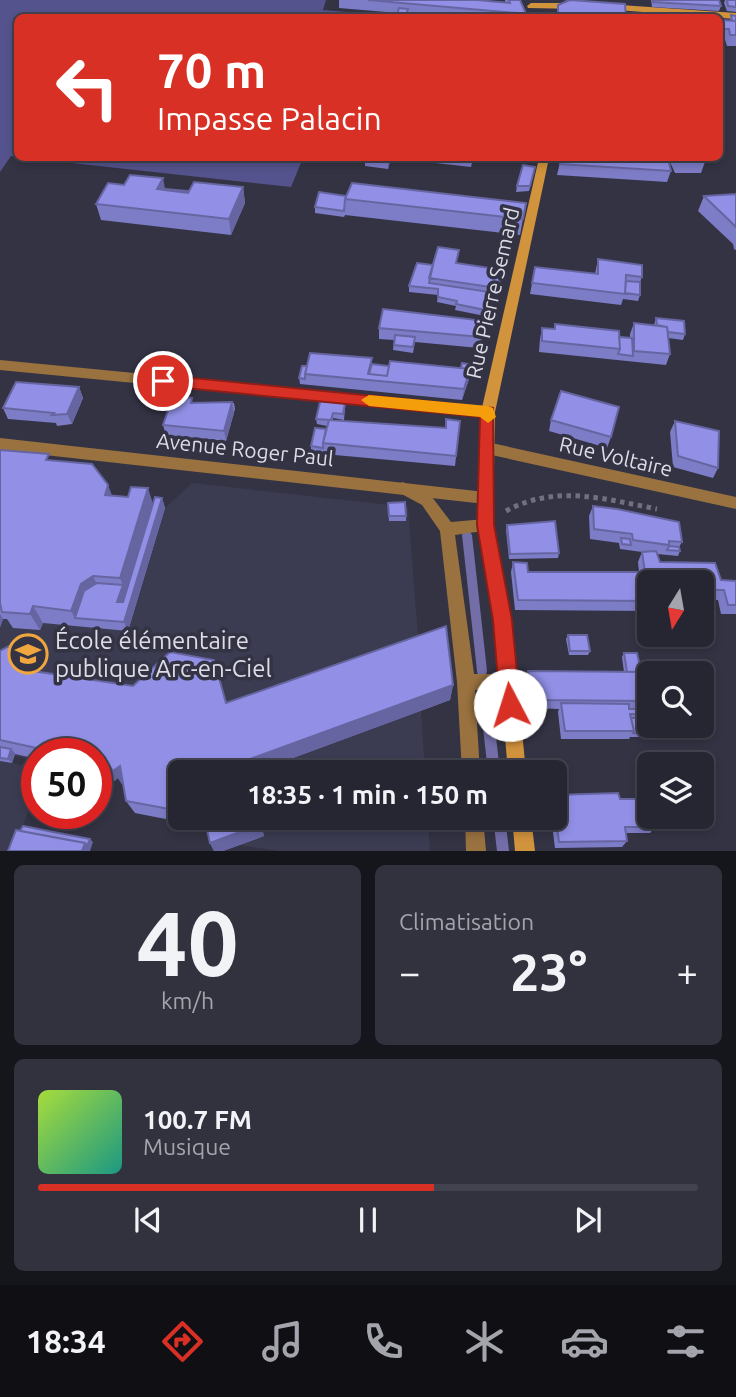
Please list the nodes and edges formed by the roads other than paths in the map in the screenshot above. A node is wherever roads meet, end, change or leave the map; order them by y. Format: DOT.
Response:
graph roads {
  1 [pos="528,3"];
  2 [pos="588,6"];
  3 [pos="601,7"];
  4 [pos="706,14"];
  5 [pos="543,161"];
  6 [pos="0,365"];
  7 [pos="488,412"];
  8 [pos="0,444"];
  9 [pos="487,448"];
  10 [pos="402,487"];
  11 [pos="485,498"];
  12 [pos="736,503"];
  13 [pos="485,525"];
  14 [pos="447,529"];
  15 [pos="466,682"];
  16 [pos="508,682"];
  17 [pos="470,760"];
  18 [pos="516,760"];
  19 [pos="475,830"];
  20 [pos="523,830"];
  21 [pos="476,851"];
  22 [pos="525,851"];
  1 -- 2 [label="main road"];
  3 -- 4 [label="main road"];
  5 -- 7 [label="main road, Rue Pierre Semard"];
  6 -- 7 [label="street"];
  7 -- 9 [label="main road, Rue Pierre Semard"];
  8 -- 10 [label="street, Avenue Roger Paul"];
  9 -- 11 [label="main road, Rue Pierre Semard"];
  9 -- 12 [label="street, Rue Voltaire"];
  10 -- 11 [label="street, Avenue Roger Paul"];
  10 -- 14 [label="street"];
  11 -- 13 [label="main road, Rue Pierre Semard"];
  13 -- 14 [label="street"];
  13 -- 16 [label="main road, Rue Pierre Semard"];
  14 -- 15 [label="street"];
  15 -- 16 [label="street"];
  15 -- 17 [label="street"];
  16 -- 18 [label="main road, Rue Pierre Semard"];
  19 -- 21 [label="street"];
  20 -- 22 [label="main road"];
}
